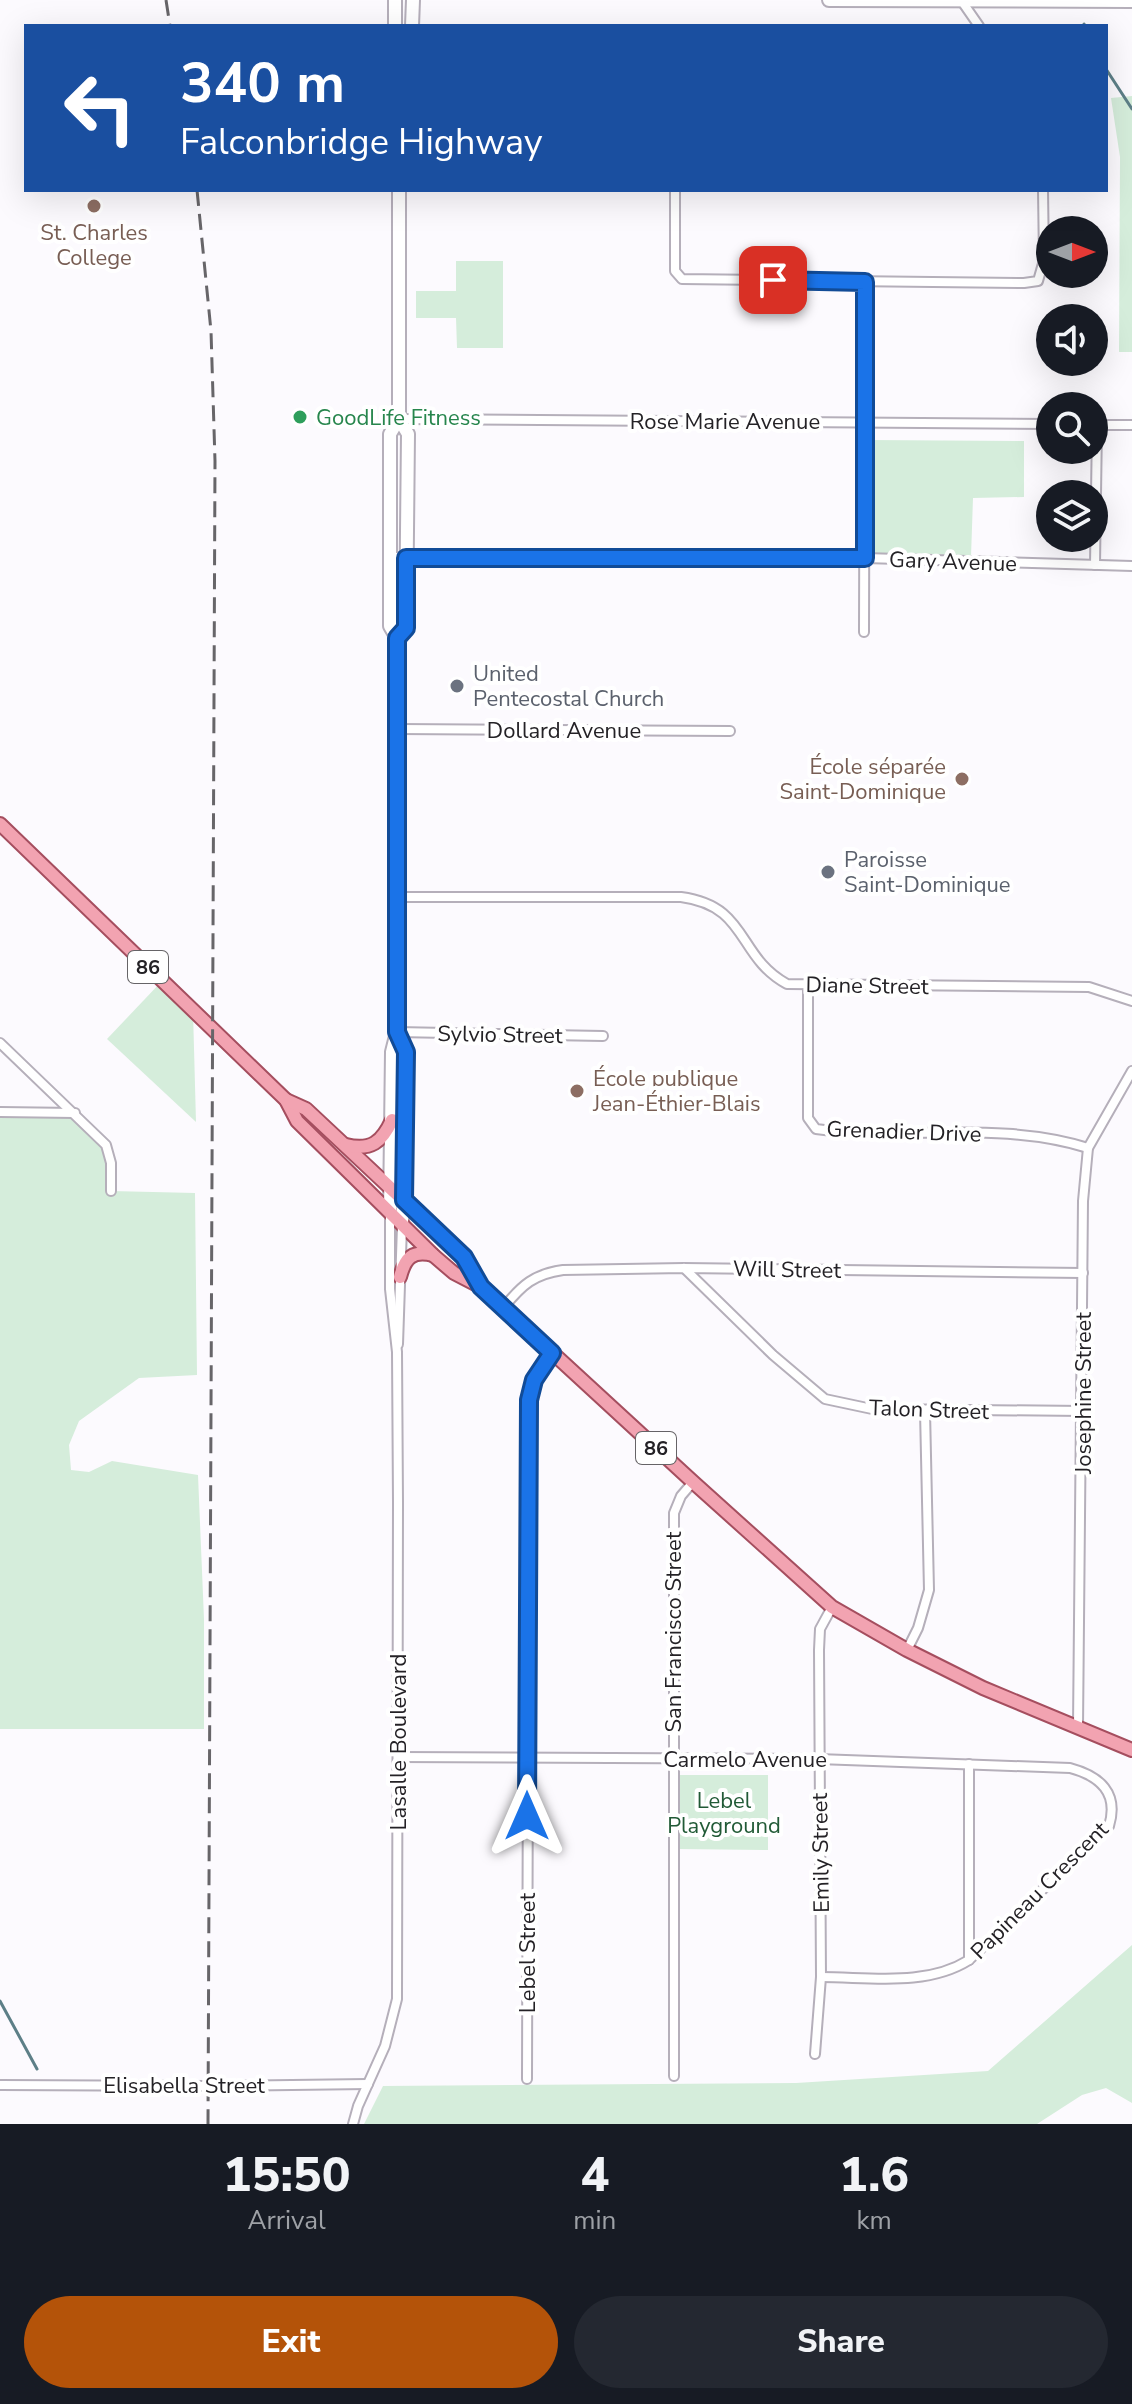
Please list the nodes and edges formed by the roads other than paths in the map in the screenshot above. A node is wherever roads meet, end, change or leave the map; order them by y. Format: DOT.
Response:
graph roads {
  1 [pos="395,0"];
  2 [pos="413,0"];
  3 [pos="829,0"];
  4 [pos="961,0"];
  5 [pos="1132,1"];
  6 [pos="395,24"];
  7 [pos="412,24"];
  8 [pos="978,24"];
  9 [pos="399,192"];
  10 [pos="675,192"];
  11 [pos="1043,192"];
  12 [pos="865,282"];
  13 [pos="399,419"];
  14 [pos="865,422"];
  15 [pos="1036,424"];
  16 [pos="1108,425"];
  17 [pos="1132,425"];
  18 [pos="1095,464"];
  19 [pos="389,557"];
  20 [pos="406,558"];
  21 [pos="865,558"];
  22 [pos="1095,565"];
  23 [pos="1132,566"];
  24 [pos="864,632"];
  25 [pos="397,638"];
  26 [pos="398,729"];
  27 [pos="730,731"];
  28 [pos="5,829"];
  29 [pos="0,843"];
  30 [pos="397,897"];
  31 [pos="808,985"];
  32 [pos="1132,1001"];
  33 [pos="397,1032"];
  34 [pos="603,1036"];
  35 [pos="0,1043"];
  36 [pos="1132,1071"];
  37 [pos="286,1100"];
  38 [pos="0,1112"];
  39 [pos="75,1113"];
  40 [pos="392,1120"];
  41 [pos="345,1145"];
  42 [pos="1088,1148"];
  43 [pos="391,1188"];
  44 [pos="111,1191"];
  45 [pos="404,1200"];
  46 [pos="390,1211"];
  47 [pos="402,1224"];
  48 [pos="433,1255"];
  49 [pos="684,1268"];
  50 [pos="1083,1273"];
  51 [pos="400,1277"];
  52 [pos="481,1287"];
  53 [pos="504,1307"];
  54 [pos="397,1352"];
  55 [pos="552,1353"];
  56 [pos="925,1411"];
  57 [pos="1083,1411"];
  58 [pos="693,1482"];
  59 [pos="832,1607"];
  60 [pos="907,1650"];
  61 [pos="1078,1727"];
  62 [pos="1132,1750"];
  63 [pos="398,1757"];
  64 [pos="528,1757"];
  65 [pos="673,1759"];
  66 [pos="818,1759"];
  67 [pos="969,1764"];
  68 [pos="1091,1774"];
  69 [pos="969,1960"];
  70 [pos="821,1977"];
  71 [pos="815,2054"];
  72 [pos="674,2076"];
  73 [pos="527,2079"];
  74 [pos="368,2084"];
  75 [pos="0,2085"];
  76 [pos="353,2124"];
  1 -- 6 [label="main road"];
  2 -- 7 [label="main road"];
  3 -- 4 [label="main road"];
  4 -- 5 [label="main road"];
  4 -- 8 [label="street"];
  9 -- 13 [label="main road, Lasalle Boulevard"];
  10 -- 12 [label="street"];
  11 -- 12 [label="street"];
  12 -- 14 [label="street"];
  13 -- 14 [label="street, Rose Marie Avenue"];
  13 -- 19 [label="main road, Lasalle Boulevard"];
  13 -- 20 [label="main road, Lasalle Boulevard"];
  14 -- 15 [label="street, Rose Marie Avenue"];
  14 -- 21 [label="street"];
  16 -- 17 [label="street"];
  18 -- 22 [label="street"];
  19 -- 20 [label="street, Gary Avenue"];
  19 -- 25 [label="main road, Lasalle Boulevard"];
  20 -- 21 [label="street, Gary Avenue"];
  20 -- 25 [label="main road, Lasalle Boulevard"];
  21 -- 22 [label="street, Gary Avenue"];
  21 -- 24 [label="street"];
  22 -- 23 [label="street, Gary Avenue"];
  25 -- 26 [label="main road, Lasalle Boulevard"];
  26 -- 27 [label="street, Dollard Avenue"];
  26 -- 30 [label="main road, Lasalle Boulevard"];
  28 -- 29 [label="street"];
  28 -- 37 [label="main road, 86"];
  30 -- 31 [label="street, Diane Street"];
  30 -- 33 [label="main road, Lasalle Boulevard"];
  31 -- 32 [label="street, Diane Street"];
  31 -- 42 [label="street, Grenadier Drive"];
  33 -- 34 [label="street, Sylvio Street"];
  33 -- 40 [label="main road, Lasalle Boulevard"];
  33 -- 45 [label="main road, Lasalle Boulevard"];
  35 -- 39 [label="street"];
  36 -- 42 [label="street, Josephine Street"];
  37 -- 41 [label="main road, 86"];
  37 -- 46 [label="main road, 86"];
  38 -- 39 [label="street"];
  39 -- 44 [label="street"];
  40 -- 41 [label="main road"];
  40 -- 43 [label="main road, Lasalle Boulevard"];
  41 -- 43 [label="main road, 86"];
  42 -- 50 [label="street, Josephine Street"];
  43 -- 45 [label="main road, 86"];
  43 -- 46 [label="main road, Lasalle Boulevard"];
  45 -- 47 [label="main road, Lasalle Boulevard"];
  45 -- 52 [label="main road, 86"];
  46 -- 47 [label="main road, 86"];
  46 -- 54 [label="street, Lasalle Boulevard"];
  47 -- 48 [label="main road, 86"];
  47 -- 51 [label="street, Lasalle Boulevard"];
  48 -- 51 [label="main road"];
  48 -- 52 [label="main road, 86"];
  49 -- 50 [label="street, Will Street"];
  49 -- 53 [label="street, Will Street"];
  49 -- 56 [label="street, Talon Street"];
  50 -- 57 [label="street, Josephine Street"];
  51 -- 54 [label="street, Lasalle Boulevard"];
  52 -- 53 [label="main road, 86"];
  53 -- 55 [label="main road, 86"];
  54 -- 63 [label="street, Lasalle Boulevard"];
  55 -- 58 [label="main road, 86"];
  55 -- 64 [label="street, Lebel Street"];
  56 -- 57 [label="street, Talon Street"];
  56 -- 60 [label="street"];
  57 -- 61 [label="street, Josephine Street"];
  58 -- 59 [label="main road, 86"];
  58 -- 65 [label="street, San Francisco Street"];
  59 -- 60 [label="main road, 86"];
  59 -- 66 [label="street, Emily Street"];
  60 -- 61 [label="main road, 86"];
  61 -- 62 [label="main road, 86"];
  63 -- 64 [label="street, Carmelo Avenue"];
  63 -- 74 [label="street, Lasalle Boulevard"];
  64 -- 65 [label="street, Carmelo Avenue"];
  64 -- 73 [label="street, Lebel Street"];
  65 -- 66 [label="street, Carmelo Avenue"];
  65 -- 72 [label="street, San Francisco Street"];
  66 -- 67 [label="street, Carmelo Avenue"];
  66 -- 70 [label="street, Emily Street"];
  67 -- 68 [label="street, Carmelo Avenue"];
  67 -- 69 [label="street"];
  68 -- 69 [label="street, Papineau Crescent"];
  69 -- 70 [label="street, Papineau Crescent"];
  70 -- 71 [label="street, Emily Street"];
  74 -- 75 [label="street, Elisabella Street"];
  74 -- 76 [label="street, Lasalle Boulevard"];
}
